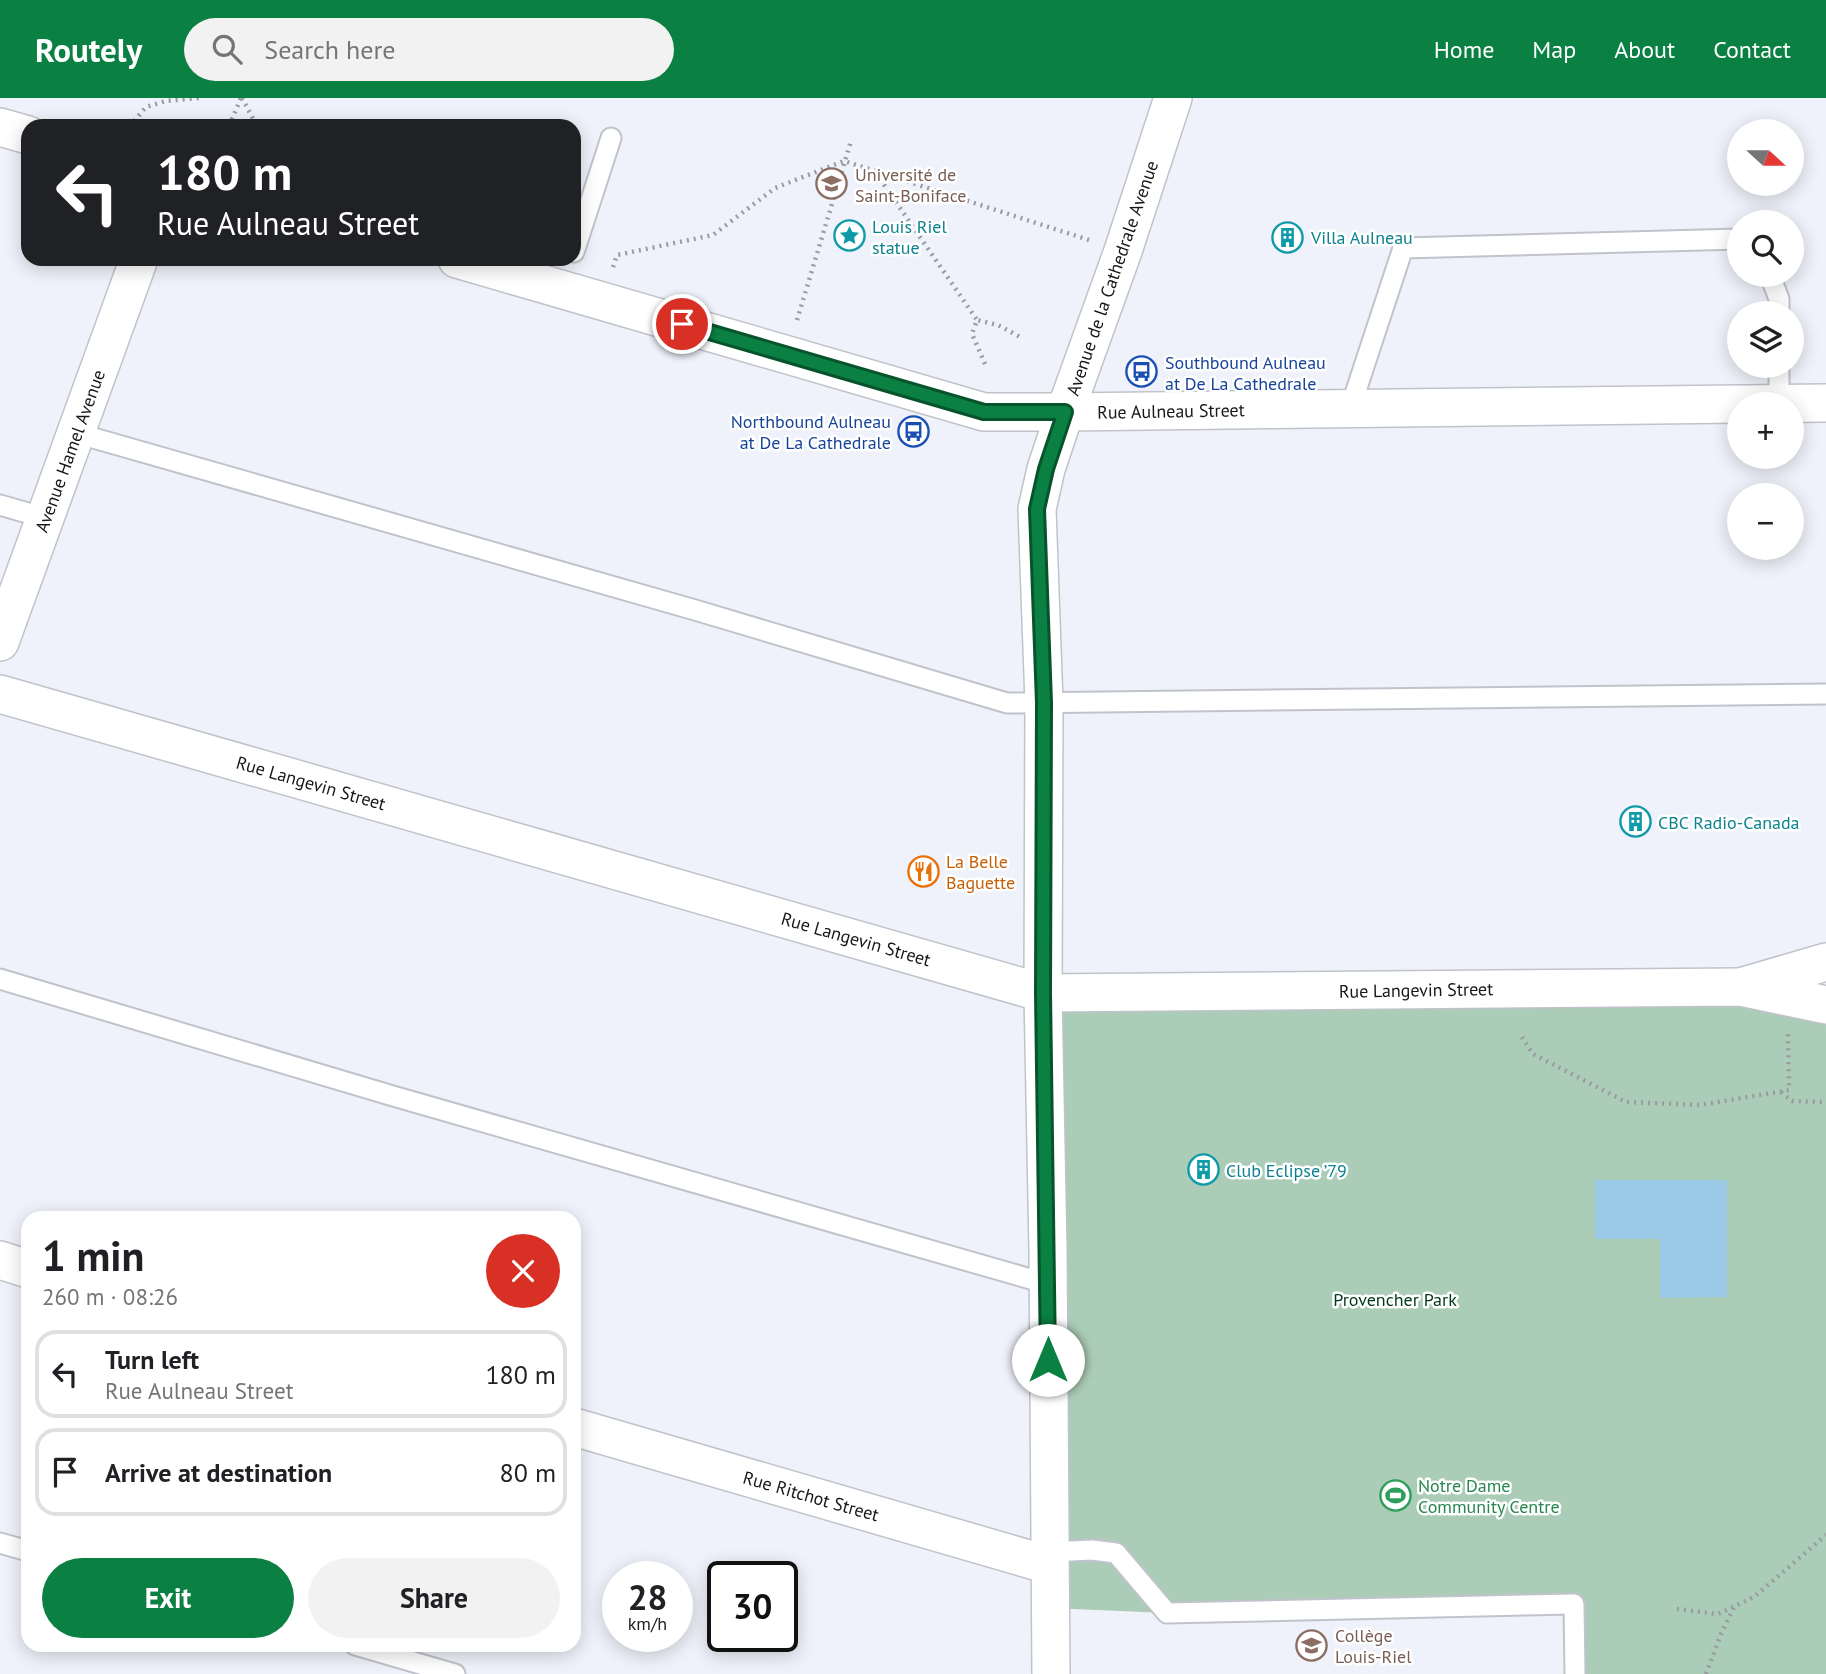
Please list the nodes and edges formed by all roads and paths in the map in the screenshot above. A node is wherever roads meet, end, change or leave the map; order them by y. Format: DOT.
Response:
graph roads {
  1 [pos="200,98"];
  2 [pos="241,98"];
  3 [pos="1173,98"];
  4 [pos="136,119"];
  5 [pos="232,119"];
  6 [pos="253,119"];
  7 [pos="0,127"];
  8 [pos="21,133"];
  9 [pos="611,138"];
  10 [pos="850,141"];
  11 [pos="844,161"];
  12 [pos="875,172"];
  13 [pos="581,208"];
  14 [pos="1727,239"];
  15 [pos="1123,251"];
  16 [pos="136,266"];
  17 [pos="509,266"];
  18 [pos="568,274"];
  19 [pos="603,302"];
  20 [pos="977,320"];
  21 [pos="1022,338"];
  22 [pos="786,354"];
  23 [pos="985,364"];
  24 [pos="1804,403"];
  25 [pos="1826,403"];
  26 [pos="1727,404"];
  27 [pos="1350,410"];
  28 [pos="1065,412"];
  29 [pos="76,433"];
  30 [pos="0,505"];
  31 [pos="45,519"];
  32 [pos="0,642"];
  33 [pos="0,694"];
  34 [pos="1826,694"];
  35 [pos="1044,703"];
  36 [pos="1826,962"];
  37 [pos="0,979"];
  38 [pos="1740,987"];
  39 [pos="1043,993"];
  40 [pos="1787,996"];
  41 [pos="1826,1004"];
  42 [pos="1522,1037"];
  43 [pos="1780,1091"];
  44 [pos="1826,1102"];
  45 [pos="0,1260"];
  46 [pos="21,1267"];
  47 [pos="1048,1284"];
  48 [pos="581,1429"];
  49 [pos="1826,1535"];
  50 [pos="0,1543"];
  51 [pos="21,1549"];
  52 [pos="1049,1558"];
  53 [pos="1734,1606"];
  54 [pos="1677,1609"];
  55 [pos="379,1652"];
  56 [pos="455,1674"];
  57 [pos="1051,1674"];
  58 [pos="1575,1674"];
  59 [pos="1706,1674"];
  1 -- 4 [label="path"];
  2 -- 5 [label="path"];
  2 -- 6 [label="path"];
  3 -- 15 [label="street, Avenue de la Cathedrale Avenue"];
  7 -- 8 [label="street"];
  9 -- 13 [label="lane"];
  10 -- 11 [label="path"];
  11 -- 12 [label="path"];
  11 -- 19 [label="path"];
  11 -- 22 [label="path"];
  12 -- 15 [label="path"];
  12 -- 20 [label="path"];
  14 -- 27 [label="lane"];
  15 -- 28 [label="street, Avenue de la Cathedrale Avenue"];
  16 -- 29 [label="street, Avenue Hamel Avenue"];
  17 -- 18 [label="street, Rue Aulneau Street"];
  18 -- 19 [label="street, Rue Aulneau Street"];
  19 -- 22 [label="street, Rue Aulneau Street"];
  20 -- 21 [label="path"];
  20 -- 23 [label="path"];
  22 -- 28 [label="street, Rue Aulneau Street"];
  24 -- 25 [label="street"];
  26 -- 27 [label="street, Rue Aulneau Street"];
  27 -- 28 [label="street, Rue Aulneau Street"];
  28 -- 35 [label="street, Avenue de la Cathedrale Avenue"];
  29 -- 31 [label="street, Avenue Hamel Avenue"];
  29 -- 35 [label="lane"];
  30 -- 31 [label="lane"];
  31 -- 32 [label="street, Avenue Hamel Avenue"];
  33 -- 39 [label="street, Rue Langevin Street"];
  34 -- 35 [label="lane"];
  35 -- 39 [label="street, Avenue de la Cathedrale Avenue"];
  36 -- 38 [label="street, Rue Langevin Street"];
  37 -- 47 [label="lane"];
  38 -- 39 [label="street, Rue Langevin Street"];
  38 -- 40 [label="street, Rue Langevin Street"];
  39 -- 47 [label="street, Avenue de la Cathedrale Avenue"];
  40 -- 41 [label="street, Rue Langevin Street"];
  40 -- 43 [label="path"];
  42 -- 43 [label="path"];
  43 -- 44 [label="path"];
  45 -- 46 [label="street"];
  47 -- 52 [label="street, Avenue de la Cathedrale Avenue"];
  48 -- 52 [label="street, Rue Ritchot Street"];
  49 -- 53 [label="path"];
  50 -- 51 [label="lane"];
  52 -- 57 [label="street, Avenue de la Cathedrale Avenue"];
  52 -- 58 [label="lane"];
  53 -- 54 [label="path"];
  53 -- 59 [label="path"];
  55 -- 56 [label="lane"];
}
